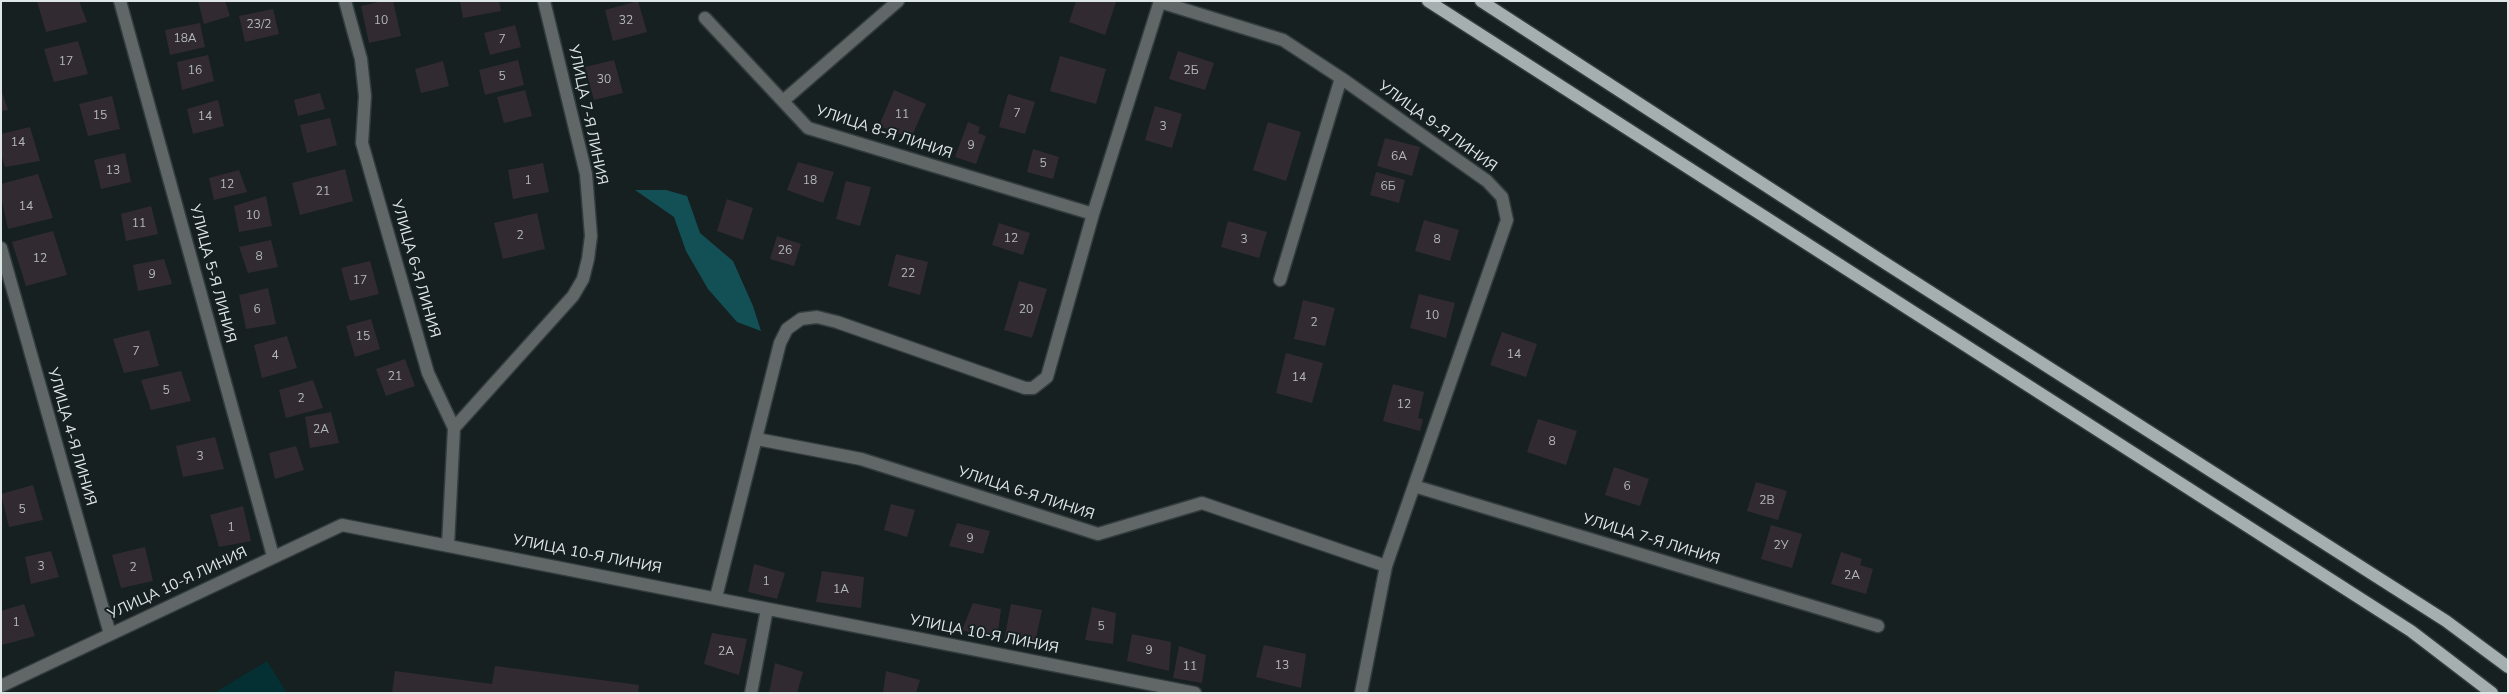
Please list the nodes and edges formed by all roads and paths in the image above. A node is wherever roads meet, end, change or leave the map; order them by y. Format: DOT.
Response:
graph roads {
  1 [pos="120,1"];
  2 [pos="345,1"];
  3 [pos="544,1"];
  4 [pos="898,1"];
  5 [pos="1428,1"];
  6 [pos="1481,1"];
  7 [pos="1160,2"];
  8 [pos="705,18"];
  9 [pos="1340,78"];
  10 [pos="783,101"];
  11 [pos="1093,214"];
  12 [pos="1,248"];
  13 [pos="1280,280"];
  14 [pos="454,428"];
  15 [pos="757,439"];
  16 [pos="1414,486"];
  17 [pos="448,544"];
  18 [pos="273,556"];
  19 [pos="1386,566"];
  20 [pos="716,597"];
  21 [pos="767,609"];
  22 [pos="1878,626"];
  23 [pos="110,634"];
  24 [pos="2508,667"];
  25 [pos="1,686"];
  26 [pos="751,693"];
  27 [pos="1195,693"];
  28 [pos="1361,693"];
  29 [pos="2492,693"];
  1 -- 18 [label="street, УЛИЦА 5-Я ЛИНИЯ"];
  2 -- 14 [label="street, УЛИЦА 6-Я ЛИНИЯ"];
  3 -- 14 [label="street, УЛИЦА 7-Я ЛИНИЯ"];
  4 -- 10 [label="street"];
  5 -- 29 [label="main road"];
  6 -- 24 [label="main road"];
  7 -- 9 [label="street, УЛИЦА 9-Я ЛИНИЯ"];
  7 -- 11 [label="street"];
  8 -- 10 [label="street, УЛИЦА 8-Я ЛИНИЯ"];
  9 -- 13 [label="street"];
  9 -- 16 [label="street, УЛИЦА 9-Я ЛИНИЯ"];
  10 -- 11 [label="street, УЛИЦА 8-Я ЛИНИЯ"];
  11 -- 15 [label="street"];
  12 -- 23 [label="street, УЛИЦА 4-Я ЛИНИЯ"];
  14 -- 17 [label="street, УЛИЦА 6-Я ЛИНИЯ"];
  15 -- 19 [label="street, УЛИЦА 6-Я ЛИНИЯ"];
  15 -- 20 [label="street"];
  16 -- 19 [label="street, УЛИЦА 9-Я ЛИНИЯ"];
  16 -- 22 [label="street, УЛИЦА 7-Я ЛИНИЯ"];
  17 -- 18 [label="street, УЛИЦА 10-Я ЛИНИЯ"];
  17 -- 20 [label="street, УЛИЦА 10-Я ЛИНИЯ"];
  18 -- 23 [label="street, УЛИЦА 10-Я ЛИНИЯ"];
  19 -- 28 [label="street"];
  20 -- 21 [label="street, УЛИЦА 10-Я ЛИНИЯ"];
  21 -- 26 [label="street"];
  21 -- 27 [label="street, УЛИЦА 10-Я ЛИНИЯ"];
  23 -- 25 [label="street, УЛИЦА 10-Я ЛИНИЯ"];
}
